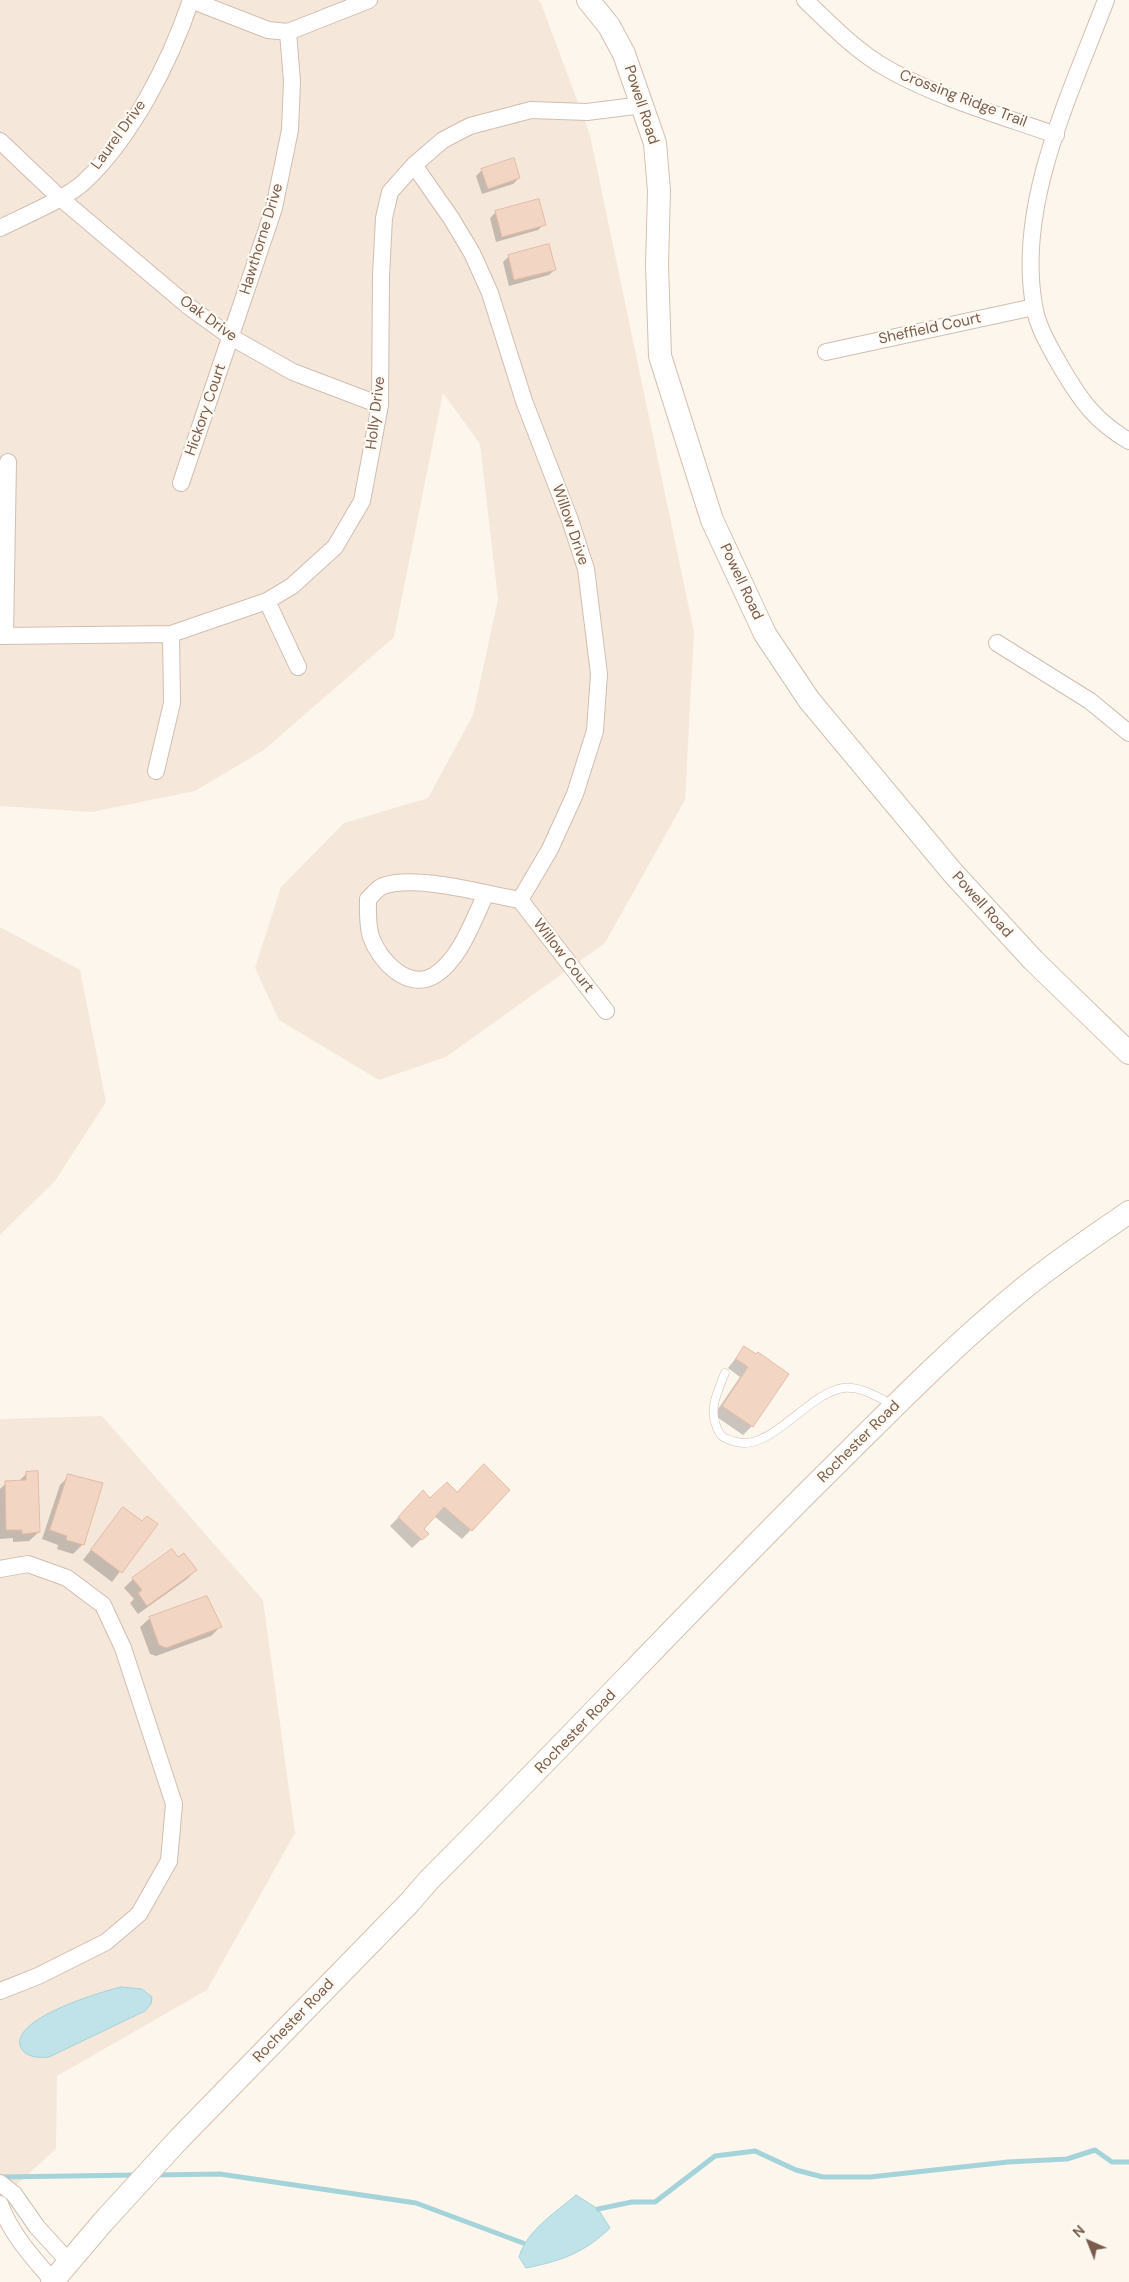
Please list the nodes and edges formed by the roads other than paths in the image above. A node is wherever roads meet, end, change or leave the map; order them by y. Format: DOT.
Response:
graph roads {
  1 [pos="191,0"];
  2 [pos="369,0"];
  3 [pos="588,0"];
  4 [pos="805,0"];
  5 [pos="1106,0"];
  6 [pos="288,32"];
  7 [pos="643,105"];
  8 [pos="1056,135"];
  9 [pos="0,142"];
  10 [pos="414,165"];
  11 [pos="59,197"];
  12 [pos="0,228"];
  13 [pos="1034,307"];
  14 [pos="231,337"];
  15 [pos="826,352"];
  16 [pos="380,404"];
  17 [pos="1129,441"];
  18 [pos="8,462"];
  19 [pos="181,483"];
  20 [pos="267,601"];
  21 [pos="171,634"];
  22 [pos="2,636"];
  23 [pos="997,643"];
  24 [pos="298,667"];
  25 [pos="1129,734"];
  26 [pos="156,770"];
  27 [pos="486,894"];
  28 [pos="520,900"];
  29 [pos="606,1011"];
  30 [pos="1129,1053"];
  31 [pos="1129,1212"];
  32 [pos="725,1373"];
  33 [pos="895,1406"];
  34 [pos="0,1570"];
  35 [pos="0,1991"];
  36 [pos="1,2190"];
  37 [pos="0,2204"];
  38 [pos="68,2261"];
  39 [pos="53,2281"];
  1 -- 6 [label="street"];
  1 -- 11 [label="street, Laurel Drive"];
  2 -- 6 [label="street"];
  3 -- 7 [label="street, Powell Road"];
  4 -- 8 [label="street, Crossing Ridge Trail"];
  5 -- 8 [label="street"];
  6 -- 14 [label="street, Hawthorne Drive"];
  7 -- 10 [label="street, Holly Drive"];
  7 -- 30 [label="street, Powell Road"];
  8 -- 13 [label="street"];
  9 -- 11 [label="street, Oak Drive"];
  10 -- 16 [label="street, Holly Drive"];
  10 -- 28 [label="street, Willow Drive"];
  11 -- 12 [label="street, Laurel Drive"];
  11 -- 14 [label="street, Oak Drive"];
  13 -- 15 [label="street, Sheffield Court"];
  13 -- 17 [label="street"];
  14 -- 16 [label="street, Oak Drive"];
  14 -- 19 [label="street, Hickory Court"];
  16 -- 20 [label="street, Holly Drive"];
  18 -- 22 [label="street"];
  20 -- 21 [label="street, Holly Drive"];
  20 -- 24 [label="street"];
  21 -- 22 [label="street, Holly Drive"];
  21 -- 26 [label="street"];
  23 -- 25 [label="street"];
  27 -- 27 [label="street"];
  27 -- 28 [label="street"];
  28 -- 29 [label="street, Willow Court"];
  31 -- 33 [label="street, Rochester Road"];
  32 -- 33 [label="lane"];
  33 -- 38 [label="street, Rochester Road"];
  34 -- 35 [label="street"];
  36 -- 38 [label="street"];
  37 -- 39 [label="street"];
  38 -- 39 [label="street, Rochester Road"];
}
